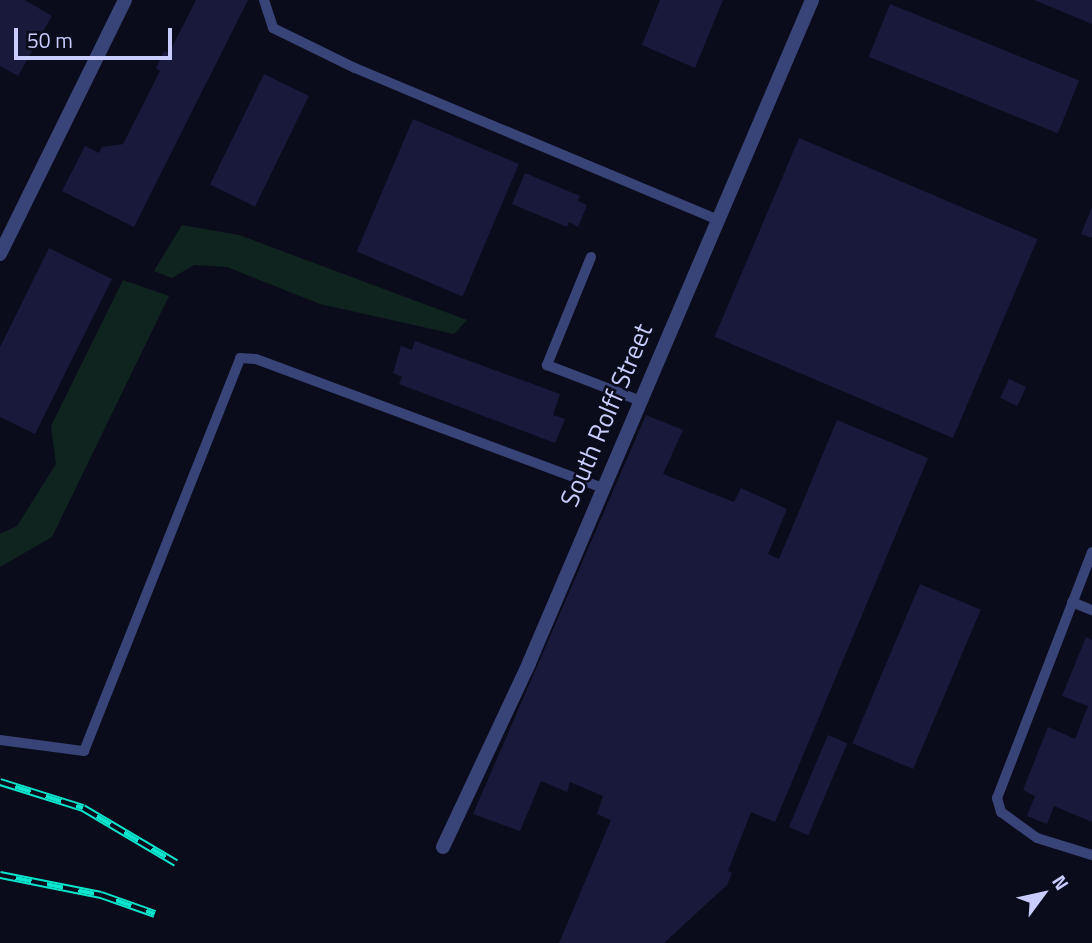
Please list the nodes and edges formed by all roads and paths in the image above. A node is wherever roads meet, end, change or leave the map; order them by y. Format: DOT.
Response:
graph roads {
  1 [pos="125,0"];
  2 [pos="264,0"];
  3 [pos="812,0"];
  4 [pos="716,219"];
  5 [pos="0,254"];
  6 [pos="591,257"];
  7 [pos="638,400"];
  8 [pos="602,488"];
  9 [pos="1092,552"];
  10 [pos="1072,602"];
  11 [pos="1092,610"];
  12 [pos="0,740"];
  13 [pos="443,847"];
  14 [pos="1092,855"];
  1 -- 5 [label="street"];
  2 -- 4 [label="lane"];
  3 -- 4 [label="street, South Rolff Street"];
  4 -- 7 [label="street, South Rolff Street"];
  6 -- 7 [label="lane"];
  7 -- 8 [label="street, South Rolff Street"];
  8 -- 12 [label="lane"];
  8 -- 13 [label="street, South Rolff Street"];
  9 -- 10 [label="lane"];
  10 -- 11 [label="lane"];
  10 -- 14 [label="lane"];
}
